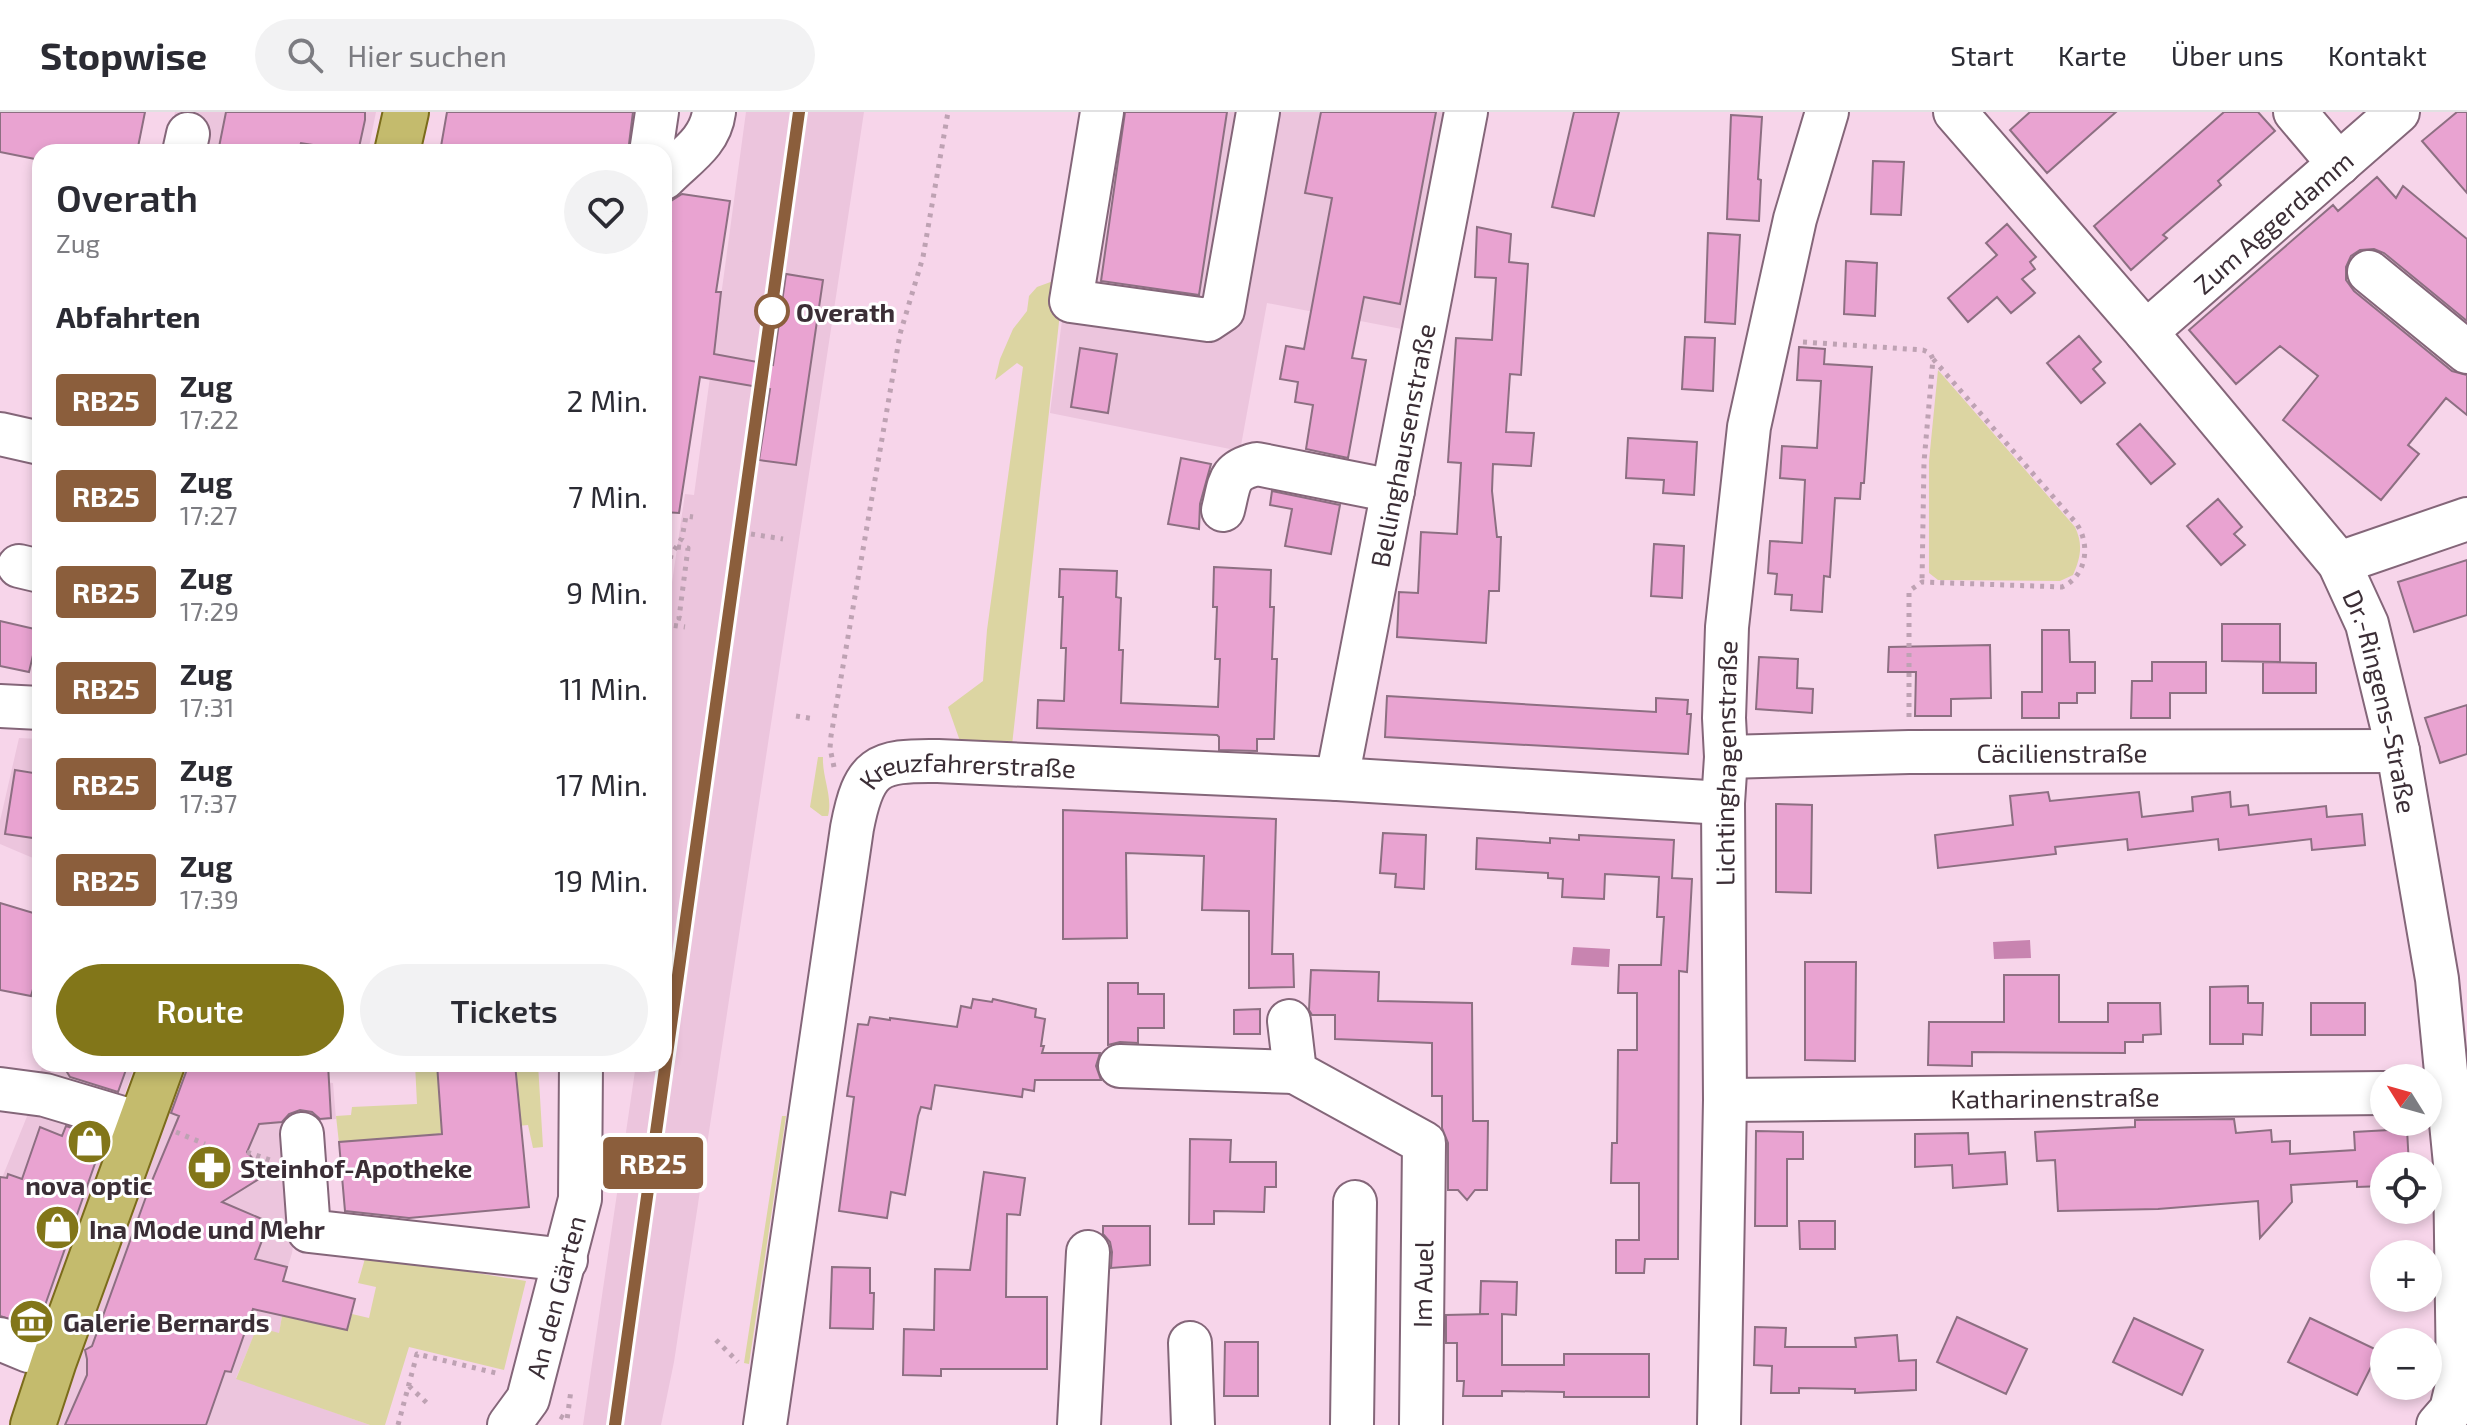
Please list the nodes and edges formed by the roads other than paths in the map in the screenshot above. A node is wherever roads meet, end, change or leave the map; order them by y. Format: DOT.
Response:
graph roads {
  1 [pos="406,112"];
  2 [pos="657,112"];
  3 [pos="714,112"];
  4 [pos="1102,112"];
  5 [pos="1258,112"];
  6 [pos="1466,112"];
  7 [pos="1827,112"];
  8 [pos="1955,112"];
  9 [pos="2295,112"];
  10 [pos="2398,112"];
  11 [pos="399,144"];
  12 [pos="652,144"];
  13 [pos="2339,164"];
  14 [pos="672,171"];
  15 [pos="2369,272"];
  16 [pos="2146,332"];
  17 [pos="2467,352"];
  18 [pos="0,434"];
  19 [pos="32,441"];
  20 [pos="1393,491"];
  21 [pos="1223,510"];
  22 [pos="2467,519"];
  23 [pos="2339,563"];
  24 [pos="0,706"];
  25 [pos="32,708"];
  26 [pos="2398,751"];
  27 [pos="1726,757"];
  28 [pos="1337,779"];
  29 [pos="1723,803"];
  30 [pos="1289,1021"];
  31 [pos="2438,1064"];
  32 [pos="1120,1066"];
  33 [pos="159,1072"];
  34 [pos="581,1072"];
  35 [pos="1295,1072"];
  36 [pos="0,1089"];
  37 [pos="2370,1093"];
  38 [pos="1725,1100"];
  39 [pos="2442,1109"];
  40 [pos="139,1123"];
  41 [pos="302,1134"];
  42 [pos="1355,1202"];
  43 [pos="1088,1252"];
  44 [pos="566,1260"];
  45 [pos="1190,1343"];
  46 [pos="33,1425"];
  47 [pos="509,1425"];
  48 [pos="765,1425"];
  49 [pos="1079,1425"];
  50 [pos="1193,1425"];
  51 [pos="1352,1425"];
  52 [pos="1421,1425"];
  53 [pos="1719,1425"];
  54 [pos="2438,1425"];
  1 -- 11 [label="main road"];
  2 -- 12 [label="street"];
  3 -- 14 [label="street"];
  4 -- 5 [label="street"];
  6 -- 20 [label="street, Bellinghausenstraße"];
  7 -- 27 [label="street, Lichtinghagenstraße"];
  8 -- 16 [label="street, Dr.-Ringens-Straße"];
  9 -- 13 [label="street"];
  10 -- 13 [label="street, Zum Aggerdamm"];
  13 -- 16 [label="street, Zum Aggerdamm"];
  15 -- 17 [label="street"];
  16 -- 23 [label="street, Dr.-Ringens-Straße"];
  18 -- 19 [label="street"];
  20 -- 21 [label="street"];
  20 -- 28 [label="street, Bellinghausenstraße"];
  22 -- 23 [label="street"];
  23 -- 26 [label="street, Dr.-Ringens-Straße"];
  24 -- 25 [label="street"];
  26 -- 27 [label="street, Cäcilienstraße"];
  26 -- 31 [label="street, Dr.-Ringens-Straße"];
  27 -- 29 [label="street, Lichtinghagenstraße"];
  28 -- 29 [label="street, Kreuzfahrerstraße"];
  28 -- 48 [label="street, Kreuzfahrerstraße"];
  29 -- 38 [label="street, Lichtinghagenstraße"];
  30 -- 35 [label="street"];
  32 -- 35 [label="street"];
  33 -- 40 [label="main road"];
  34 -- 44 [label="street, An den Gärten"];
  35 -- 52 [label="street, Im Auel"];
  36 -- 40 [label="street"];
  37 -- 38 [label="street, Katharinenstraße"];
  38 -- 53 [label="street, Lichtinghagenstraße"];
  39 -- 54 [label="street, Dr.-Ringens-Straße"];
  40 -- 46 [label="main road"];
  41 -- 44 [label="street"];
  42 -- 51 [label="street"];
  43 -- 49 [label="street"];
  44 -- 47 [label="street, An den Gärten"];
  45 -- 50 [label="street"];
}
